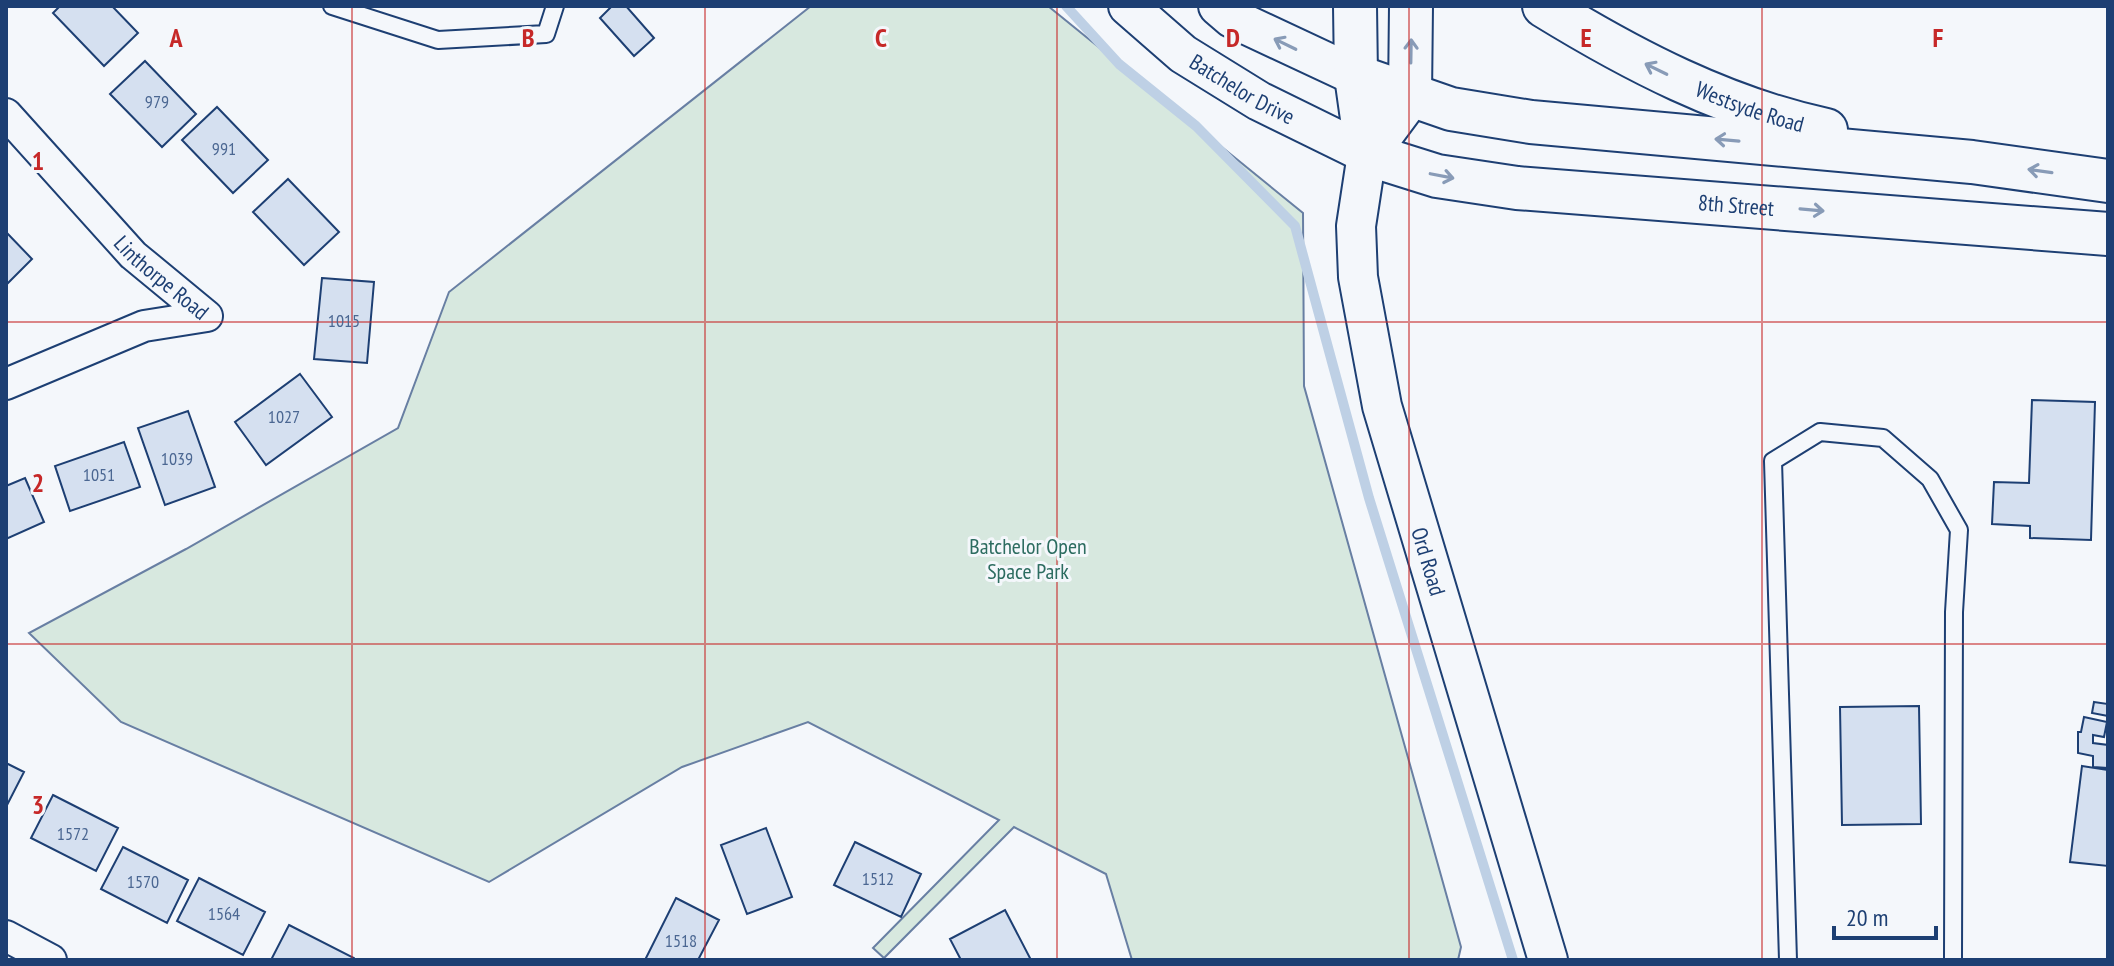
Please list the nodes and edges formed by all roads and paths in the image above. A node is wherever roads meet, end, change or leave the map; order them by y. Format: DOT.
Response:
graph roads {
  1 [pos="332,6"];
  2 [pos="555,6"];
  3 [pos="1128,6"];
  4 [pos="1218,6"];
  5 [pos="1355,6"];
  6 [pos="1411,6"];
  7 [pos="1544,6"];
  8 [pos="1356,76"];
  9 [pos="1410,96"];
  10 [pos="6,114"];
  11 [pos="1367,154"];
  12 [pos="1972,162"];
  13 [pos="2108,181"];
  14 [pos="2107,234"];
  15 [pos="6,384"];
  16 [pos="6,936"];
  17 [pos="51,960"];
  18 [pos="1548,960"];
  19 [pos="1788,960"];
  20 [pos="1953,960"];
  1 -- 2 [label="lane"];
  3 -- 11 [label="street, Batchelor Drive"];
  8 -- 4 [label="street, one-way"];
  5 -- 8 [label="main road"];
  9 -- 6 [label="main road, one-way"];
  12 -- 7 [label="main road, Westsyde Road, one-way"];
  8 -- 9 [label="main road"];
  8 -- 11 [label="main road"];
  9 -- 11 [label="main road"];
  12 -- 9 [label="main road, one-way"];
  10 -- 15 [label="street, Linthorpe Road"];
  11 -- 14 [label="main road, 8th Street, one-way"];
  11 -- 18 [label="street, Ord Road"];
  13 -- 12 [label="main road, one-way"];
  16 -- 17 [label="street"];
  19 -- 20 [label="lane"];
}
